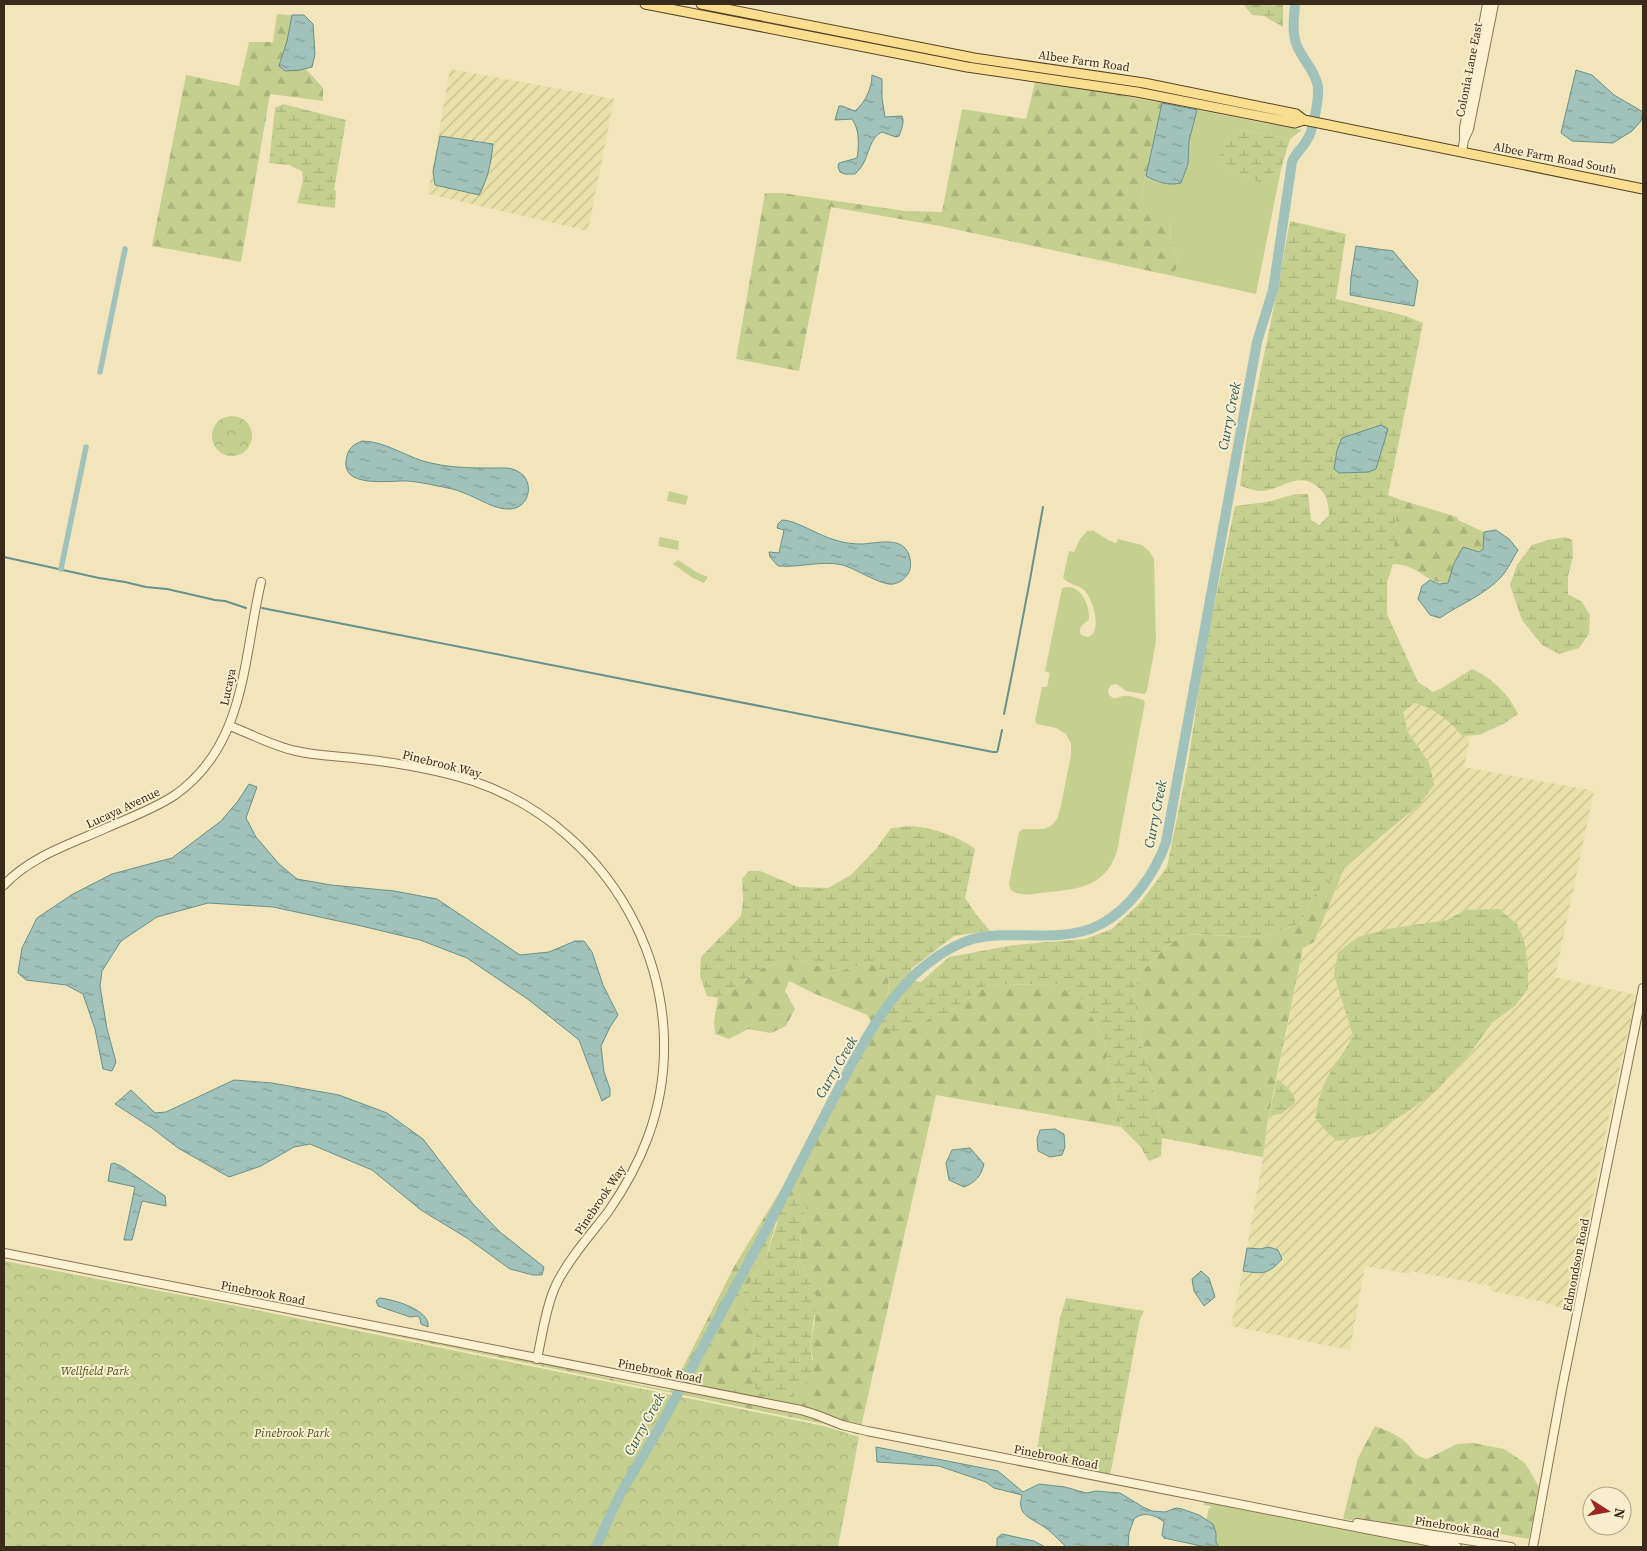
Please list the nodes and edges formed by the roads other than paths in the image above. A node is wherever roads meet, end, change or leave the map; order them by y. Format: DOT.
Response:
graph roads {
  1 [pos="645,4"];
  2 [pos="701,4"];
  3 [pos="1487,4"];
  4 [pos="1494,4"];
  5 [pos="940,62"];
  6 [pos="1043,68"];
  7 [pos="1304,120"];
  8 [pos="1464,140"];
  9 [pos="1462,152"];
  10 [pos="1643,189"];
  11 [pos="260,582"];
  12 [pos="230,726"];
  13 [pos="4,885"];
  14 [pos="1643,988"];
  15 [pos="4,1253"];
  16 [pos="537,1358"];
  17 [pos="1311,1519"];
  18 [pos="1457,1547"];
  19 [pos="1511,1547"];
  20 [pos="1533,1547"];
  1 -- 5 [label="main road, Albee Farm Road"];
  2 -- 6 [label="main road, Albee Farm Road"];
  3 -- 8 [label="street, Colonia Lane East"];
  4 -- 8 [label="street, Colonia Lane East"];
  5 -- 6 [label="main road"];
  5 -- 7 [label="main road, Albee Farm Road"];
  6 -- 7 [label="main road, Albee Farm Road"];
  7 -- 9 [label="main road, Albee Farm Road"];
  8 -- 9 [label="street, Colonia Lane East"];
  9 -- 10 [label="main road, Albee Farm Road South"];
  11 -- 12 [label="street, Lucaya"];
  12 -- 13 [label="street, Lucaya Avenue"];
  12 -- 16 [label="street, Pinebrook Way"];
  14 -- 20 [label="street, Edmondson Road"];
  15 -- 16 [label="street, Pinebrook Road"];
  16 -- 17 [label="street, Pinebrook Road"];
  17 -- 18 [label="street, Pinebrook Road"];
  17 -- 19 [label="street, Pinebrook Road"];
}
